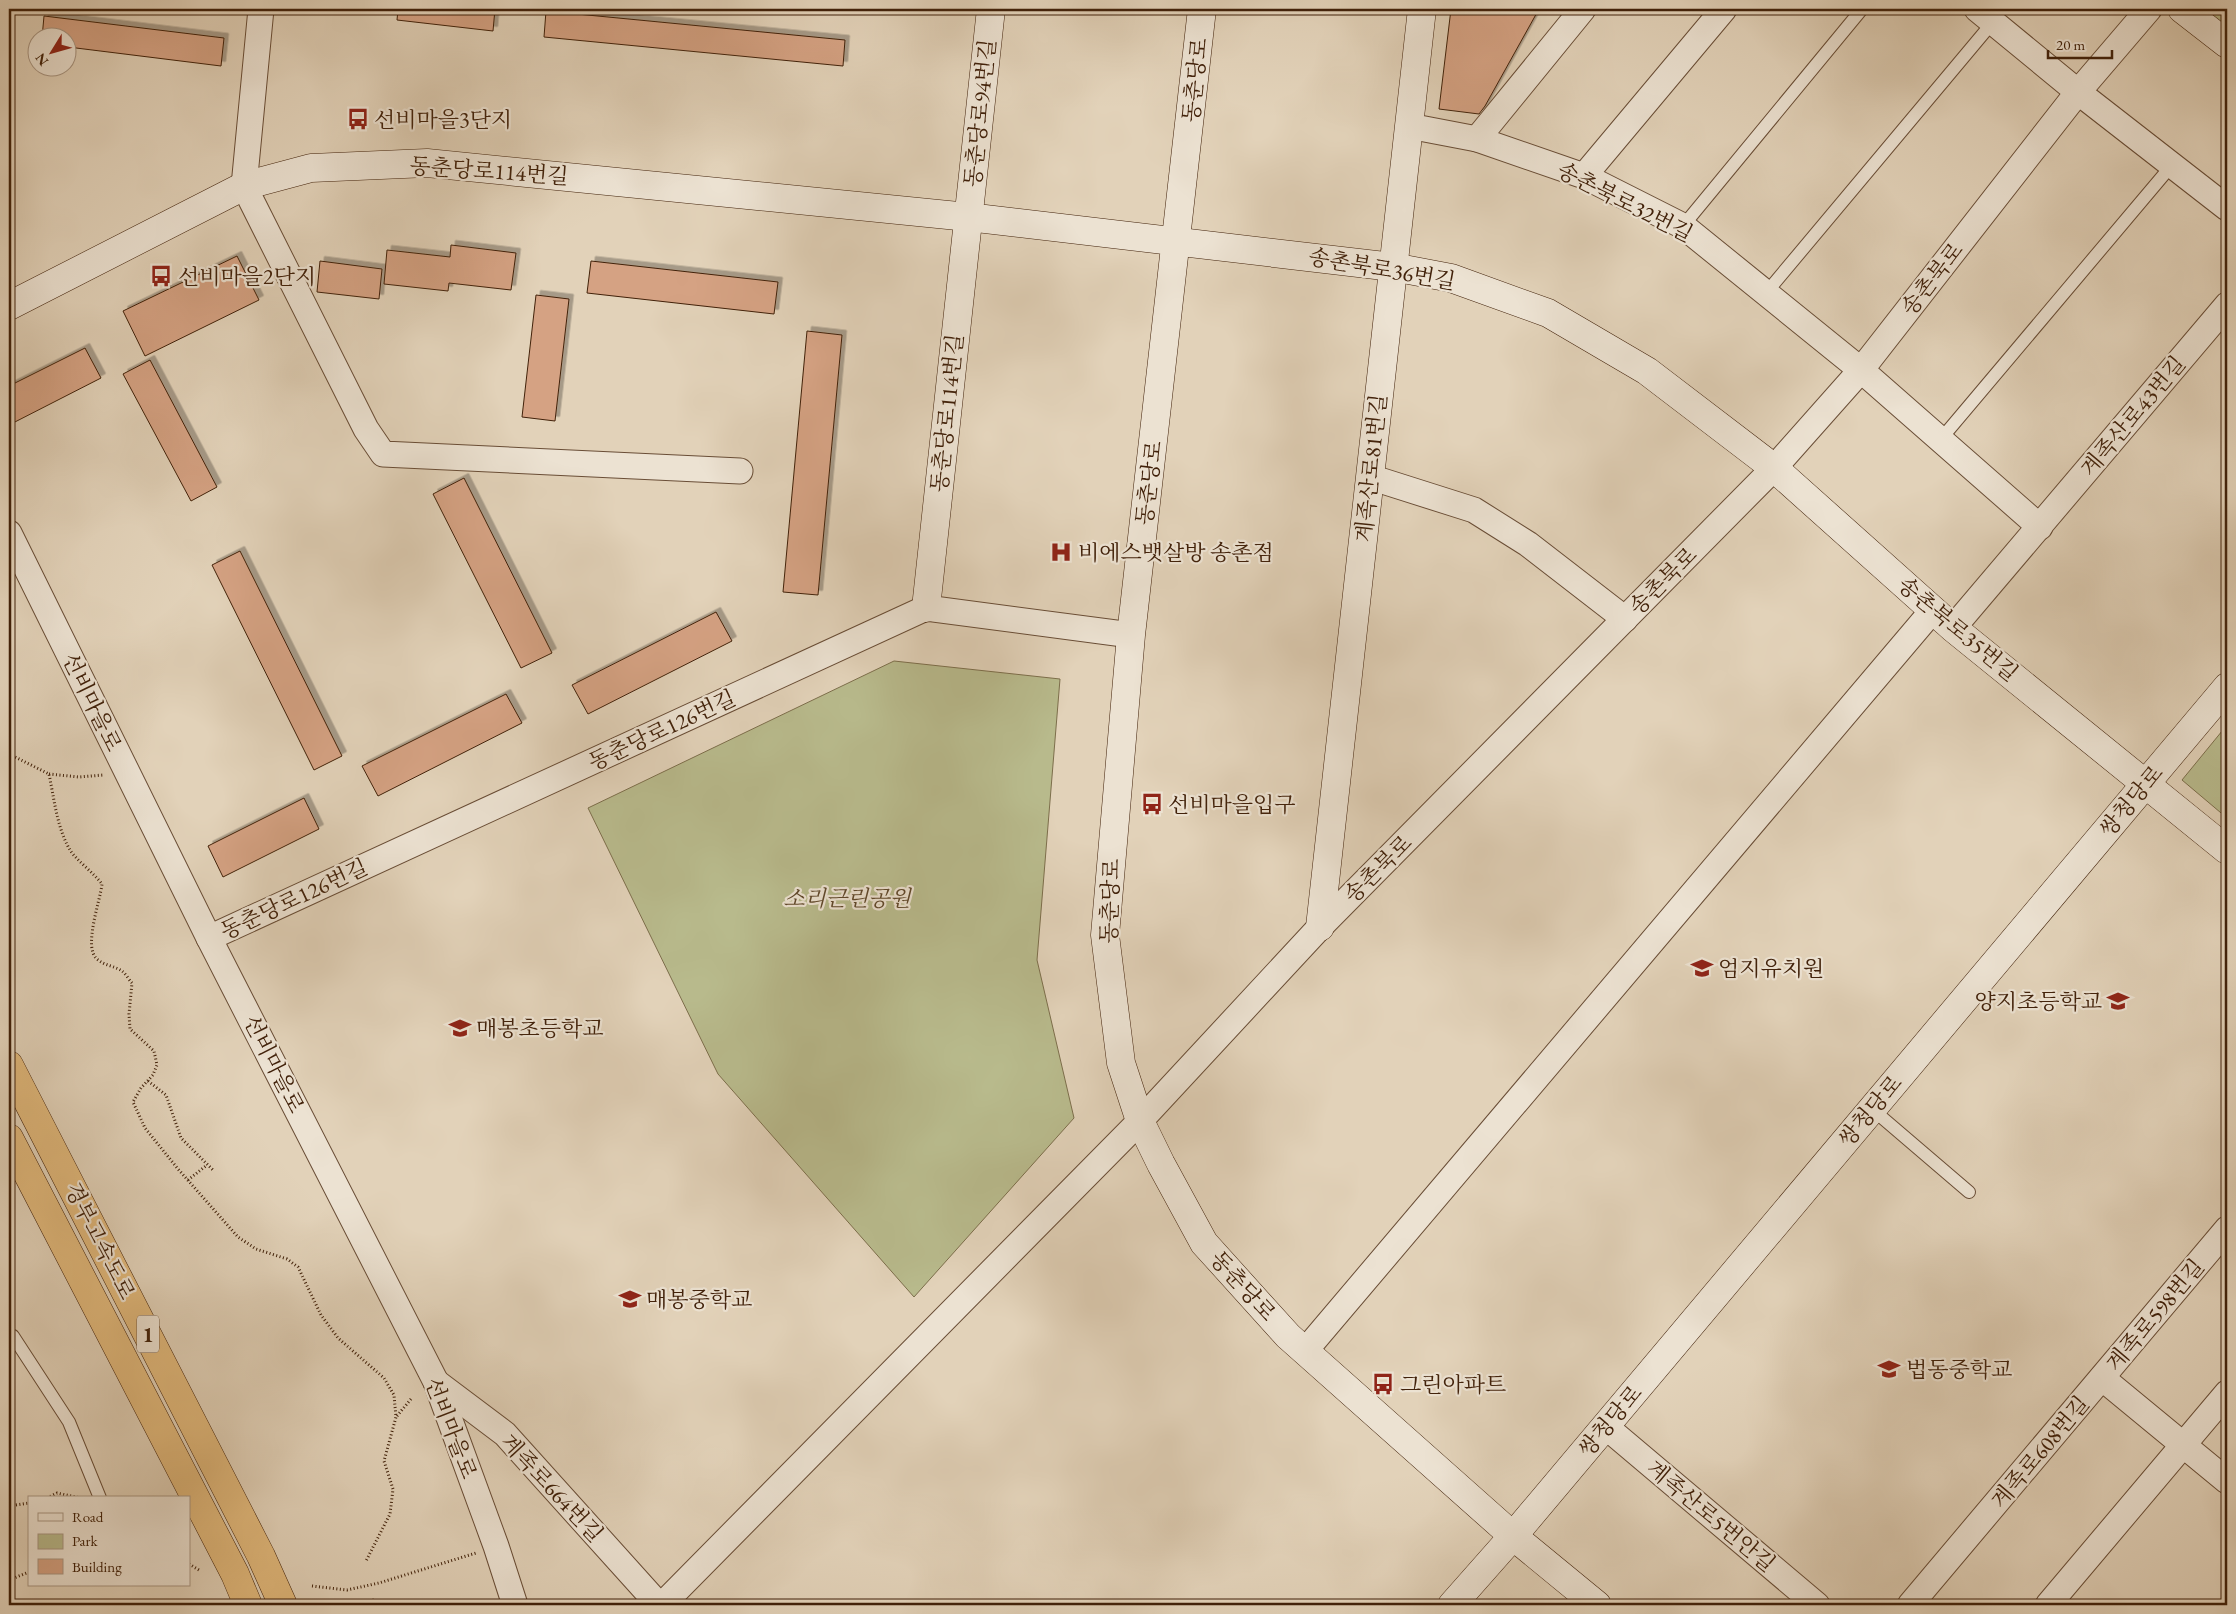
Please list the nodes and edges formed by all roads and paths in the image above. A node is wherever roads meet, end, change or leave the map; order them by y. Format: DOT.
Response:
graph roads {
  1 [pos="261,9"];
  2 [pos="991,9"];
  3 [pos="1202,9"];
  4 [pos="1422,9"];
  5 [pos="1583,9"];
  6 [pos="1724,9"];
  7 [pos="1862,9"];
  8 [pos="2149,9"];
  9 [pos="2182,9"];
  10 [pos="1985,15"];
  11 [pos="2227,44"];
  12 [pos="2078,92"];
  13 [pos="1409,126"];
  14 [pos="1477,139"];
  15 [pos="2172,165"];
  16 [pos="1584,176"];
  17 [pos="244,186"];
  18 [pos="2227,208"];
  19 [pos="968,217"];
  20 [pos="1683,226"];
  21 [pos="1177,240"];
  22 [pos="1393,266"];
  23 [pos="1766,293"];
  24 [pos="2227,305"];
  25 [pos="9,306"];
  26 [pos="1861,370"];
  27 [pos="1941,439"];
  28 [pos="1774,468"];
  29 [pos="740,472"];
  30 [pos="1370,477"];
  31 [pos="2040,527"];
  32 [pos="9,533"];
  33 [pos="926,608"];
  34 [pos="1933,610"];
  35 [pos="1625,619"];
  36 [pos="1954,628"];
  37 [pos="1131,635"];
  38 [pos="2227,687"];
  39 [pos="9,754"];
  40 [pos="49,774"];
  41 [pos="111,775"];
  42 [pos="2146,783"];
  43 [pos="2227,850"];
  44 [pos="1320,927"];
  45 [pos="209,938"];
  46 [pos="9,1065"];
  47 [pos="148,1081"];
  48 [pos="1872,1110"];
  49 [pos="1140,1121"];
  50 [pos="9,1138"];
  51 [pos="207,1165"];
  52 [pos="214,1172"];
  53 [pos="188,1180"];
  54 [pos="1969,1192"];
  55 [pos="2227,1229"];
  56 [pos="9,1338"];
  57 [pos="1305,1351"];
  58 [pos="2102,1378"];
  59 [pos="436,1382"];
  60 [pos="2227,1393"];
  61 [pos="411,1399"];
  62 [pos="396,1417"];
  63 [pos="1605,1426"];
  64 [pos="2184,1445"];
  65 [pos="2227,1481"];
  66 [pos="51,1496"];
  67 [pos="71,1496"];
  68 [pos="99,1496"];
  69 [pos="28,1503"];
  70 [pos="9,1506"];
  71 [pos="1513,1536"];
  72 [pos="496,1546"];
  73 [pos="366,1560"];
  74 [pos="190,1565"];
  75 [pos="199,1570"];
  76 [pos="28,1572"];
  77 [pos="9,1580"];
  78 [pos="312,1586"];
  79 [pos="372,1599"];
  80 [pos="248,1605"];
  81 [pos="283,1605"];
  82 [pos="374,1605"];
  83 [pos="514,1605"];
  84 [pos="660,1605"];
  85 [pos="1452,1605"];
  86 [pos="1596,1605"];
  87 [pos="1817,1605"];
  88 [pos="1910,1605"];
  89 [pos="2048,1605"];
  1 -- 17 [label="street"];
  2 -- 19 [label="main road, 동춘당로94번길"];
  3 -- 21 [label="main road, 동춘당로"];
  4 -- 13 [label="main road, 계족산로81번길"];
  5 -- 14 [label="street"];
  6 -- 16 [label="street"];
  7 -- 20 [label="lane"];
  8 -- 12 [label="street, 송촌북로"];
  9 -- 11 [label="main road"];
  10 -- 12 [label="street"];
  10 -- 23 [label="lane"];
  12 -- 15 [label="street"];
  12 -- 26 [label="street, 송촌북로"];
  13 -- 14 [label="street, 송촌북로32번길"];
  13 -- 22 [label="main road, 계족산로81번길"];
  14 -- 16 [label="street, 송촌북로32번길"];
  15 -- 18 [label="street"];
  15 -- 27 [label="lane"];
  16 -- 20 [label="street, 송촌북로32번길"];
  17 -- 19 [label="main road, 동춘당로114번길"];
  17 -- 25 [label="main road, 동춘당로114번길"];
  17 -- 29 [label="street"];
  19 -- 21 [label="main road, 동춘당로114번길"];
  19 -- 33 [label="main road, 동춘당로114번길"];
  20 -- 23 [label="street, 송촌북로32번길"];
  21 -- 22 [label="main road, 송촌북로36번길"];
  21 -- 37 [label="main road, 동춘당로"];
  22 -- 28 [label="main road, 송촌북로36번길"];
  22 -- 30 [label="main road, 계족산로81번길"];
  23 -- 26 [label="street, 송촌북로32번길"];
  24 -- 31 [label="street, 계족산로43번길"];
  26 -- 27 [label="street"];
  26 -- 28 [label="street, 송촌북로"];
  27 -- 31 [label="street"];
  28 -- 34 [label="main road, 송촌북로35번길"];
  28 -- 35 [label="street, 송촌북로"];
  30 -- 35 [label="street"];
  30 -- 44 [label="main road, 계족산로81번길"];
  31 -- 36 [label="street, 계족산로43번길"];
  32 -- 45 [label="street, 선비마을로"];
  33 -- 37 [label="street"];
  33 -- 45 [label="street, 동춘당로126번길"];
  34 -- 36 [label="main road, 송촌북로35번길"];
  34 -- 57 [label="street"];
  35 -- 44 [label="street, 송촌북로"];
  36 -- 42 [label="main road, 송촌북로35번길"];
  37 -- 49 [label="main road, 동춘당로"];
  38 -- 42 [label="main road, 쌍청당로"];
  39 -- 40 [label="path"];
  40 -- 41 [label="path"];
  40 -- 47 [label="path"];
  42 -- 43 [label="main road, 송촌북로35번길"];
  42 -- 48 [label="main road, 쌍청당로"];
  44 -- 49 [label="street, 송촌북로"];
  45 -- 59 [label="street, 선비마을로"];
  46 -- 81 [label="highway, 경부고속도로 / 1"];
  47 -- 51 [label="path"];
  47 -- 53 [label="path"];
  48 -- 54 [label="lane"];
  48 -- 63 [label="main road, 쌍청당로"];
  49 -- 57 [label="main road, 동춘당로"];
  49 -- 84 [label="street, 송촌북로"];
  50 -- 80 [label="highway, 경부고속도로 / 1"];
  51 -- 52 [label="path"];
  51 -- 53 [label="path"];
  53 -- 62 [label="path"];
  55 -- 58 [label="street, 계족로598번길"];
  56 -- 68 [label="lane"];
  57 -- 71 [label="main road, 동춘당로"];
  58 -- 64 [label="street, 계족로608번길"];
  58 -- 88 [label="street, 계족로608번길"];
  59 -- 72 [label="street, 선비마을로"];
  59 -- 84 [label="street, 계족로664번길"];
  60 -- 64 [label="street"];
  61 -- 62 [label="path"];
  62 -- 73 [label="path"];
  63 -- 71 [label="main road, 쌍청당로"];
  63 -- 87 [label="street, 계족산로5번안길"];
  64 -- 65 [label="street, 계족로608번길"];
  64 -- 89 [label="street"];
  66 -- 67 [label="path"];
  69 -- 70 [label="path"];
  71 -- 85 [label="main road, 쌍청당로"];
  71 -- 86 [label="main road, 동춘당로"];
  72 -- 78 [label="path"];
  72 -- 83 [label="street, 선비마을로"];
  74 -- 75 [label="path"];
  76 -- 77 [label="path"];
  79 -- 82 [label="path"];
}
